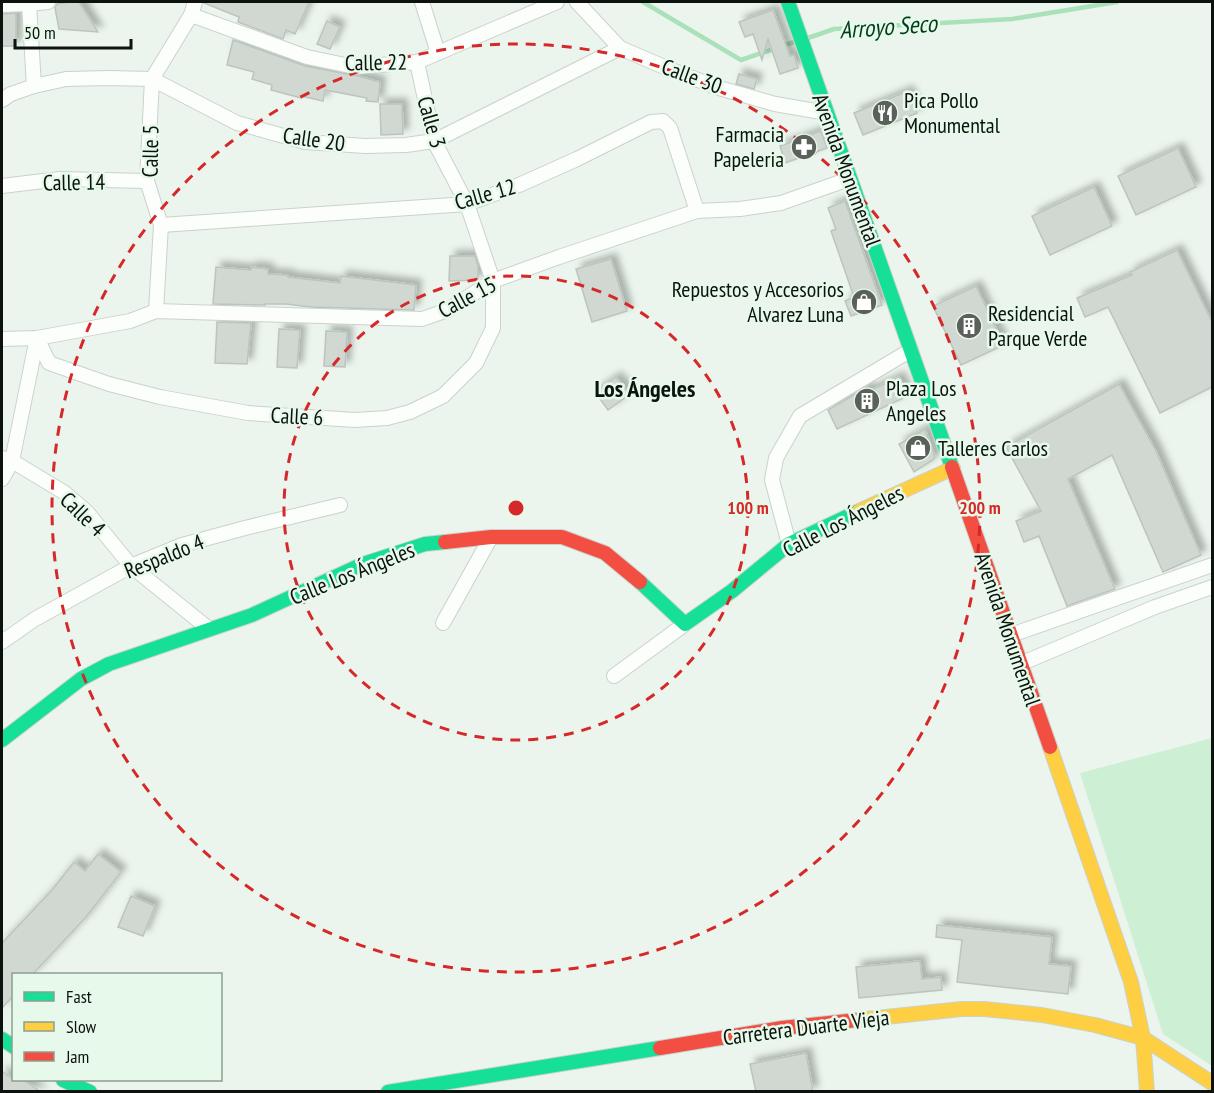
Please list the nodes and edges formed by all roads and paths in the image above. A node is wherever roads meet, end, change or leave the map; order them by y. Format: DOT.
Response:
graph roads {
  1 [pos="48,2"];
  2 [pos="422,2"];
  3 [pos="556,2"];
  4 [pos="577,2"];
  5 [pos="29,4"];
  6 [pos="2,5"];
  7 [pos="790,6"];
  8 [pos="193,8"];
  9 [pos="620,48"];
  10 [pos="438,53"];
  11 [pos="417,62"];
  12 [pos="152,79"];
  13 [pos="34,86"];
  14 [pos="2,100"];
  15 [pos="827,113"];
  16 [pos="434,141"];
  17 [pos="849,178"];
  18 [pos="147,181"];
  19 [pos="2,186"];
  20 [pos="467,204"];
  21 [pos="697,211"];
  22 [pos="161,225"];
  23 [pos="493,281"];
  24 [pos="156,311"];
  25 [pos="37,338"];
  26 [pos="2,339"];
  27 [pos="911,350"];
  28 [pos="7,459"];
  29 [pos="953,468"];
  30 [pos="2,479"];
  31 [pos="340,505"];
  32 [pos="491,537"];
  33 [pos="789,544"];
  34 [pos="1212,565"];
  35 [pos="131,566"];
  36 [pos="1212,587"];
  37 [pos="443,623"];
  38 [pos="685,624"];
  39 [pos="209,629"];
  40 [pos="1011,635"];
  41 [pos="2,642"];
  42 [pos="1020,664"];
  43 [pos="614,676"];
  44 [pos="2,740"];
  45 [pos="1143,1038"];
  46 [pos="65,1081"];
  47 [pos="1212,1083"];
  48 [pos="90,1092"];
  49 [pos="388,1092"];
  50 [pos="1147,1092"];
  1 -- 5 [label="street"];
  2 -- 10 [label="street"];
  3 -- 10 [label="street, Calle 22"];
  4 -- 9 [label="street, Calle 30"];
  5 -- 6 [label="street"];
  5 -- 13 [label="street"];
  7 -- 15 [label="main road, Avenida Monumental"];
  8 -- 11 [label="street, Calle 22"];
  8 -- 12 [label="street, Calle 5"];
  9 -- 15 [label="street, Calle 30"];
  9 -- 16 [label="street, Calle 20"];
  10 -- 11 [label="street, Calle 22"];
  11 -- 16 [label="street, Calle 3"];
  12 -- 13 [label="street, Calle 20"];
  12 -- 16 [label="street, Calle 20"];
  12 -- 18 [label="street, Calle 5"];
  13 -- 14 [label="street, Calle 20"];
  15 -- 17 [label="main road, Avenida Monumental"];
  16 -- 20 [label="street, Calle 3"];
  17 -- 21 [label="street, Calle 15"];
  17 -- 27 [label="main road, Avenida Monumental"];
  18 -- 19 [label="street, Calle 14"];
  18 -- 22 [label="street, Calle 5"];
  20 -- 21 [label="street, Calle 12"];
  20 -- 22 [label="street, Calle 12"];
  20 -- 23 [label="street, Calle 3"];
  21 -- 23 [label="street, Calle 15"];
  22 -- 24 [label="street, Calle 5"];
  23 -- 24 [label="street, Calle 15"];
  23 -- 25 [label="street, Calle 6"];
  24 -- 25 [label="street, Calle 15"];
  25 -- 26 [label="street, Calle 15"];
  25 -- 28 [label="street"];
  27 -- 29 [label="main road, Avenida Monumental"];
  27 -- 33 [label="street"];
  28 -- 30 [label="street"];
  28 -- 35 [label="street, Calle 4"];
  29 -- 33 [label="main road, Calle Los Ángeles"];
  29 -- 40 [label="main road, Avenida Monumental"];
  31 -- 35 [label="street, Respaldo 4"];
  32 -- 37 [label="street"];
  32 -- 38 [label="main road, Calle Los Ángeles"];
  32 -- 39 [label="main road, Calle Los Ángeles"];
  33 -- 38 [label="main road, Calle Los Ángeles"];
  34 -- 40 [label="street"];
  35 -- 39 [label="street, Calle 4"];
  35 -- 41 [label="street, Respaldo 4"];
  36 -- 42 [label="street"];
  38 -- 43 [label="street"];
  39 -- 44 [label="main road, Calle Los Ángeles"];
  40 -- 42 [label="main road, Avenida Monumental"];
  42 -- 45 [label="main road, Avenida Monumental"];
  45 -- 47 [label="main road, Carretera Duarte Vieja"];
  45 -- 49 [label="main road, Carretera Duarte Vieja"];
  45 -- 50 [label="main road, Avenida Monumental"];
  46 -- 48 [label="main road"];
}
